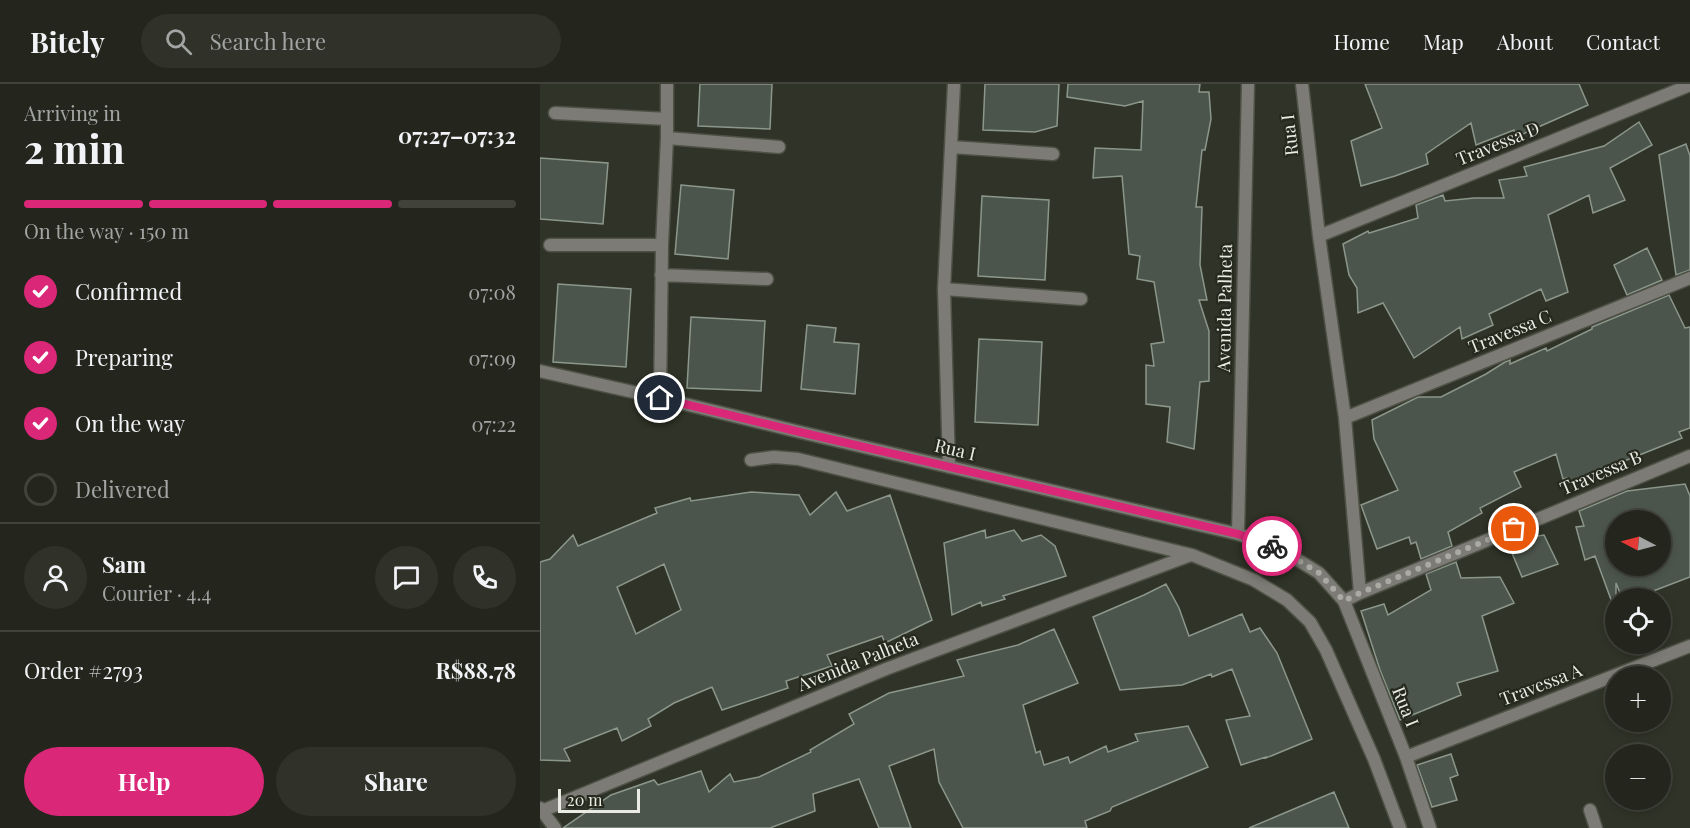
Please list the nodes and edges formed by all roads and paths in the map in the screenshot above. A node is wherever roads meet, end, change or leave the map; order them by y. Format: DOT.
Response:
graph roads {
  1 [pos="667,84"];
  2 [pos="954,84"];
  3 [pos="1248,84"];
  4 [pos="1302,84"];
  5 [pos="1690,85"];
  6 [pos="555,113"];
  7 [pos="667,119"];
  8 [pos="667,138"];
  9 [pos="779,147"];
  10 [pos="951,147"];
  11 [pos="1053,154"];
  12 [pos="1319,236"];
  13 [pos="550,245"];
  14 [pos="662,245"];
  15 [pos="661,275"];
  16 [pos="1690,278"];
  17 [pos="767,279"];
  18 [pos="944,289"];
  19 [pos="1081,299"];
  20 [pos="540,371"];
  21 [pos="660,398"];
  22 [pos="1345,418"];
  23 [pos="1690,456"];
  24 [pos="751,460"];
  25 [pos="949,466"];
  26 [pos="1238,534"];
  27 [pos="1192,555"];
  28 [pos="1360,593"];
  29 [pos="1344,601"];
  30 [pos="1690,646"];
  31 [pos="1406,757"];
  32 [pos="541,810"];
  33 [pos="1590,810"];
  34 [pos="555,828"];
  35 [pos="1400,828"];
  36 [pos="1430,828"];
  37 [pos="1596,828"];
  1 -- 7 [label="street"];
  2 -- 10 [label="street"];
  3 -- 26 [label="street, Avenida Palheta"];
  4 -- 12 [label="street, Rua I"];
  5 -- 12 [label="street, Travessa D"];
  6 -- 7 [label="street"];
  7 -- 8 [label="street"];
  8 -- 9 [label="street"];
  8 -- 14 [label="street"];
  10 -- 11 [label="street"];
  10 -- 18 [label="street"];
  12 -- 22 [label="street, Rua I"];
  13 -- 14 [label="street"];
  14 -- 15 [label="street"];
  15 -- 17 [label="street"];
  15 -- 21 [label="street"];
  16 -- 22 [label="street, Travessa C"];
  18 -- 19 [label="street"];
  18 -- 25 [label="street"];
  20 -- 21 [label="street, Rua I"];
  21 -- 25 [label="street, Rua I"];
  22 -- 28 [label="street, Rua I"];
  23 -- 28 [label="street, Travessa B"];
  24 -- 27 [label="street"];
  25 -- 26 [label="street, Rua I"];
  26 -- 29 [label="street, Rua I"];
  27 -- 32 [label="street, Avenida Palheta"];
  27 -- 35 [label="street"];
  28 -- 29 [label="street"];
  29 -- 31 [label="street, Rua I"];
  30 -- 31 [label="street, Travessa A"];
  31 -- 36 [label="street, Rua I"];
  32 -- 34 [label="street"];
  33 -- 37 [label="street"];
}
